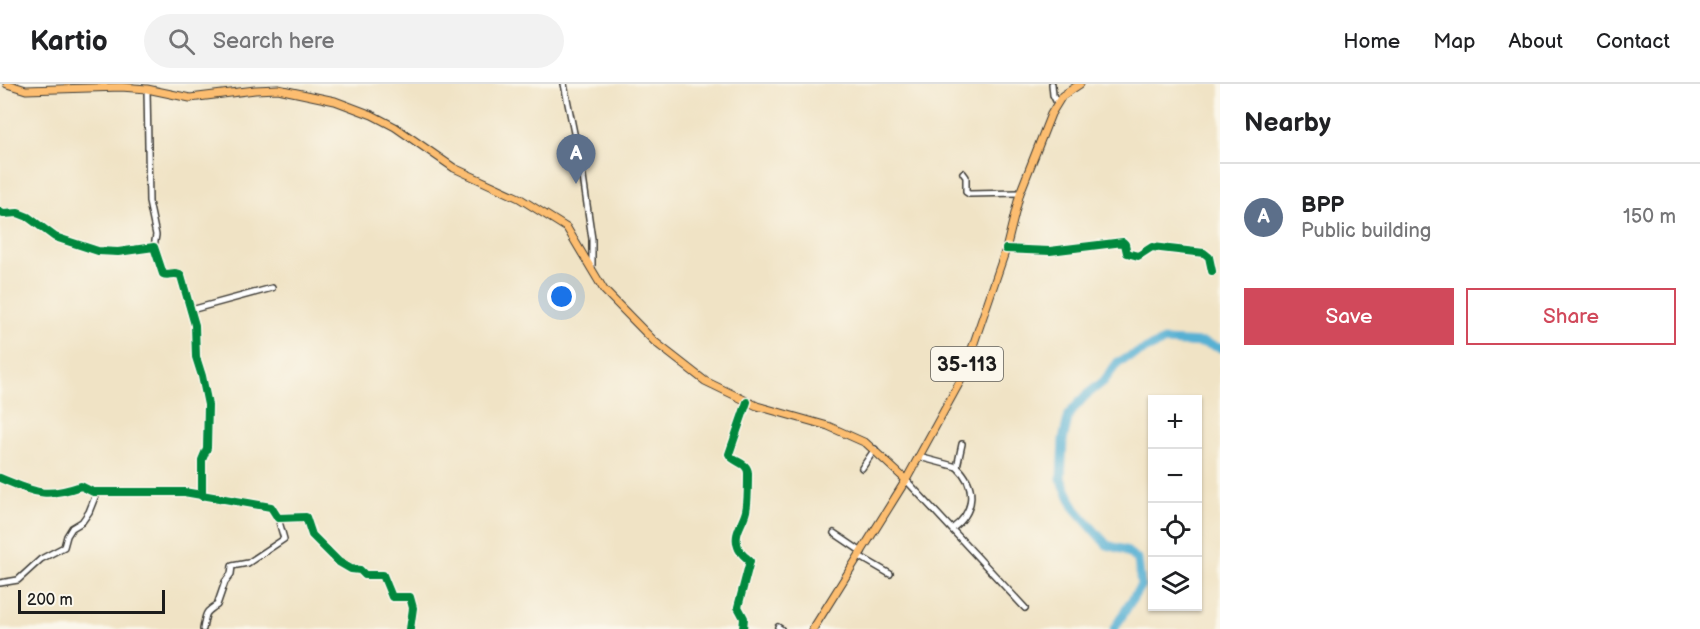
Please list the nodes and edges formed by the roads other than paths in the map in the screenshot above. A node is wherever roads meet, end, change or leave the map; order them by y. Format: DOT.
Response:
graph roads {
  1 [pos="7,84"];
  2 [pos="564,84"];
  3 [pos="1052,84"];
  4 [pos="1080,84"];
  5 [pos="16,86"];
  6 [pos="147,89"];
  7 [pos="1057,103"];
  8 [pos="963,173"];
  9 [pos="1020,193"];
  10 [pos="0,214"];
  11 [pos="154,247"];
  12 [pos="1006,249"];
  13 [pos="592,267"];
  14 [pos="1212,271"];
  15 [pos="272,288"];
  16 [pos="191,310"];
  17 [pos="747,402"];
  18 [pos="962,444"];
  19 [pos="875,449"];
  20 [pos="919,457"];
  21 [pos="957,467"];
  22 [pos="862,468"];
  23 [pos="0,478"];
  24 [pos="906,480"];
  25 [pos="97,492"];
  26 [pos="202,496"];
  27 [pos="278,518"];
  28 [pos="953,528"];
  29 [pos="834,533"];
  30 [pos="861,554"];
  31 [pos="890,574"];
  32 [pos="0,583"];
  33 [pos="1025,608"];
  34 [pos="203,629"];
  35 [pos="410,629"];
  36 [pos="743,629"];
  37 [pos="813,629"];
  1 -- 5 [label="main road"];
  2 -- 13 [label="street"];
  3 -- 7 [label="street"];
  4 -- 7 [label="main road, 35-113"];
  5 -- 6 [label="main road"];
  6 -- 11 [label="street"];
  6 -- 13 [label="main road"];
  7 -- 9 [label="main road, 35-113"];
  8 -- 9 [label="street"];
  9 -- 12 [label="main road, 35-113"];
  10 -- 11 [label="street"];
  11 -- 16 [label="street"];
  12 -- 14 [label="street"];
  12 -- 20 [label="main road, 35-113"];
  13 -- 17 [label="main road"];
  15 -- 16 [label="street"];
  16 -- 26 [label="street"];
  17 -- 19 [label="main road"];
  17 -- 36 [label="street"];
  18 -- 21 [label="street"];
  19 -- 22 [label="street"];
  19 -- 24 [label="main road"];
  20 -- 21 [label="street"];
  20 -- 24 [label="main road, 35-113"];
  21 -- 28 [label="street"];
  23 -- 25 [label="street"];
  24 -- 28 [label="street"];
  24 -- 30 [label="main road, 35-113"];
  25 -- 26 [label="street"];
  25 -- 32 [label="street"];
  26 -- 27 [label="street"];
  27 -- 34 [label="street"];
  27 -- 35 [label="street"];
  28 -- 33 [label="street"];
  29 -- 30 [label="street"];
  30 -- 31 [label="street"];
  30 -- 37 [label="main road, 35-113"];
}
